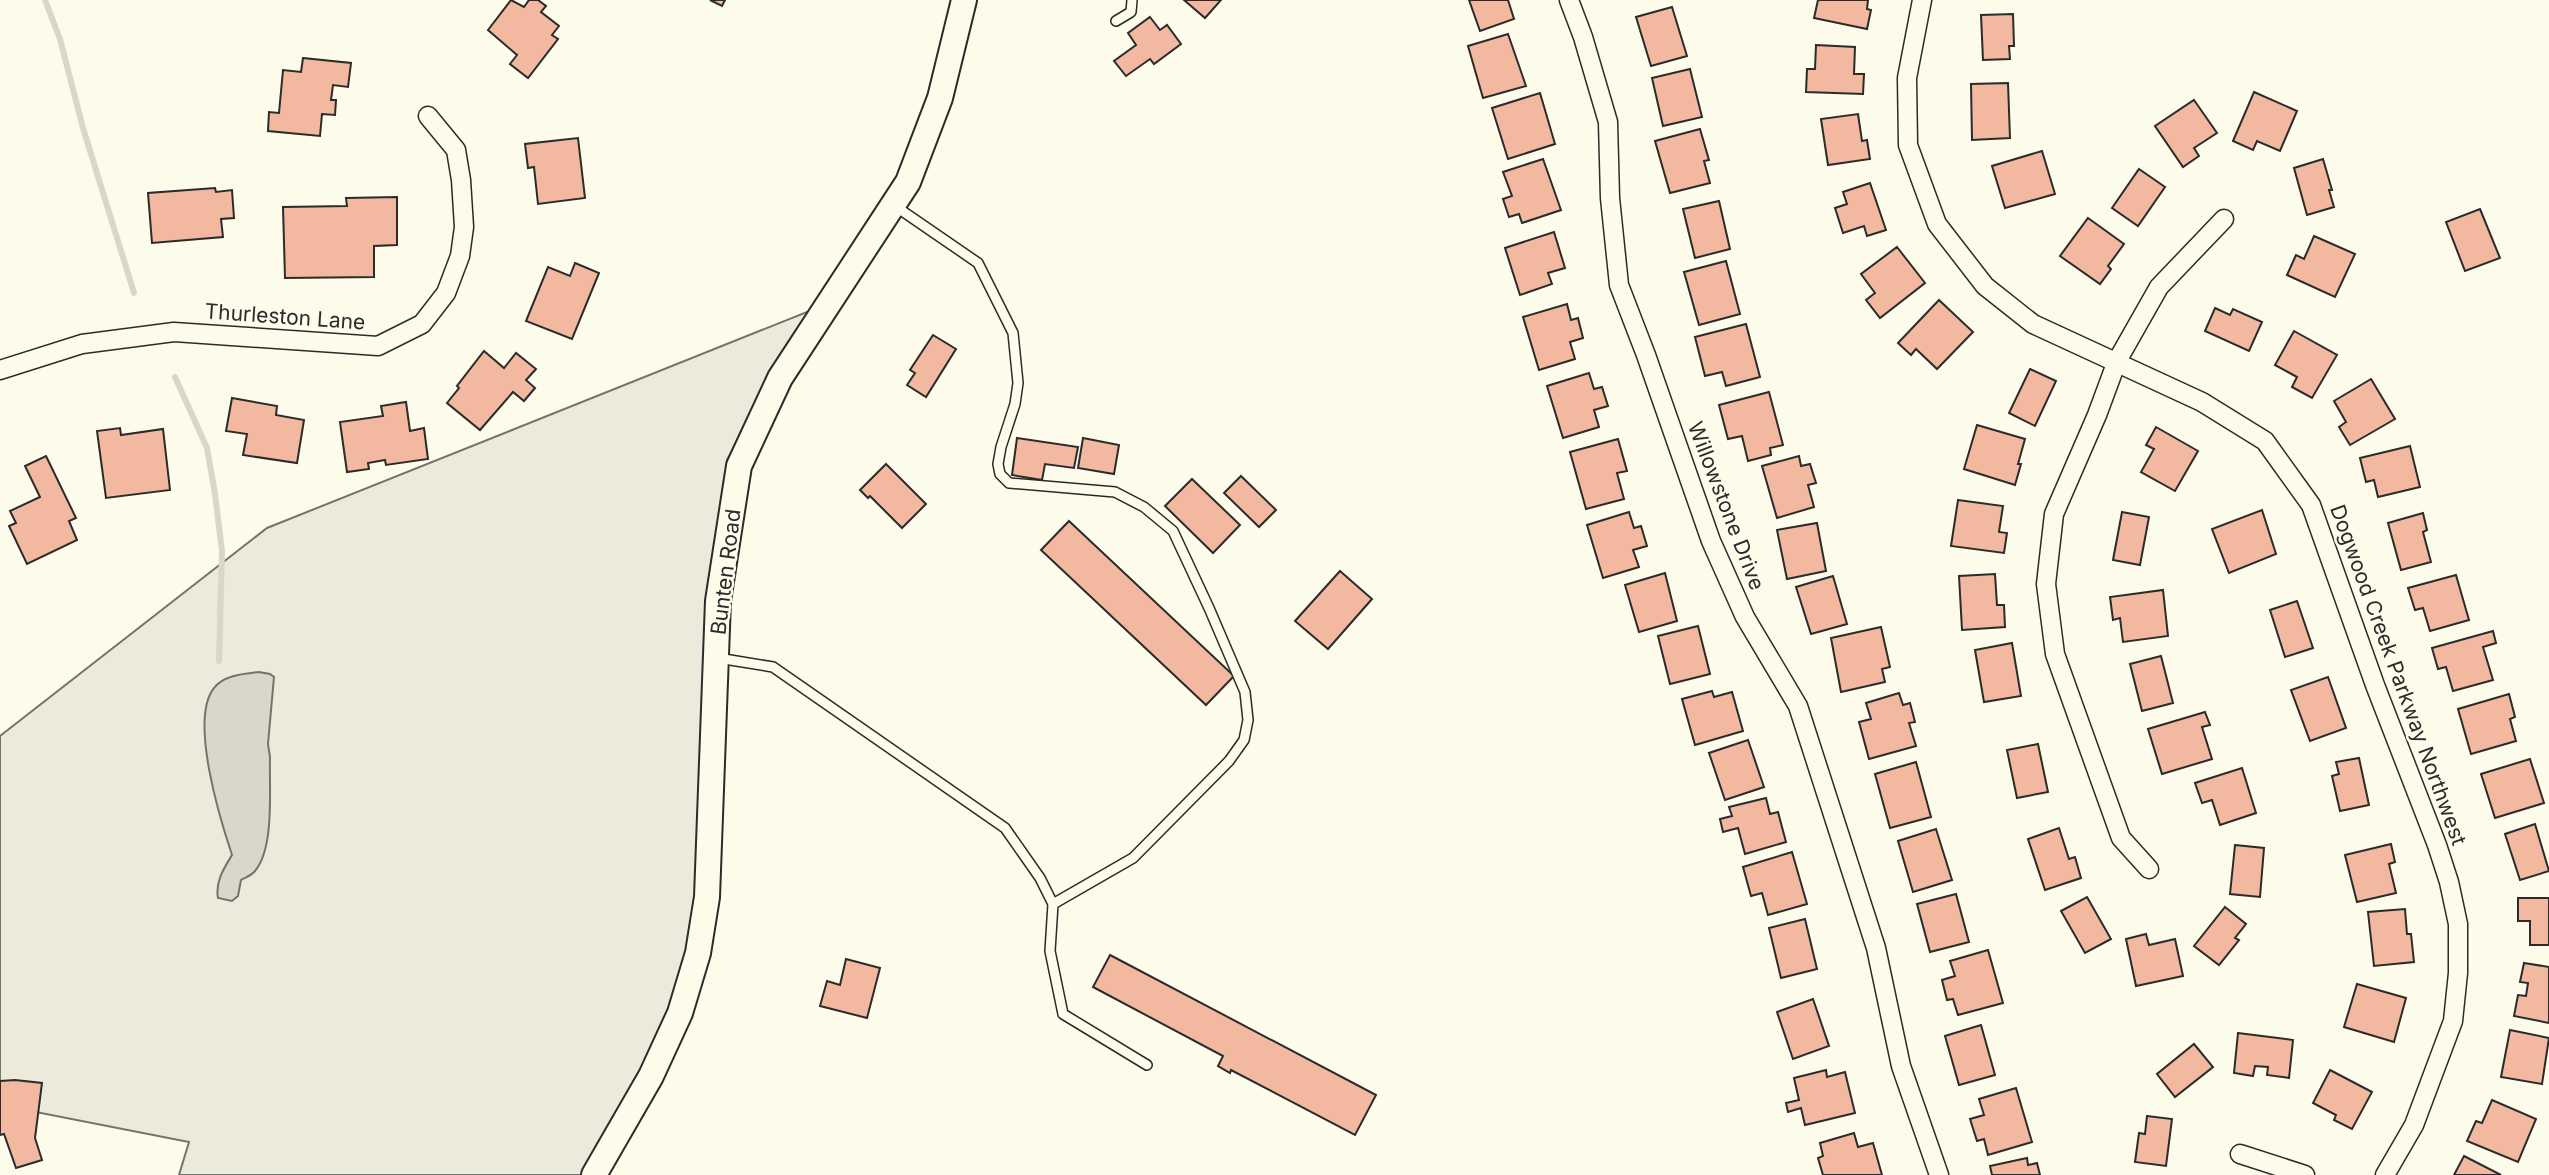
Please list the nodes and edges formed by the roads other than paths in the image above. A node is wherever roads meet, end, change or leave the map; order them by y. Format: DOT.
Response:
graph roads {
  1 [pos="964,0"];
  2 [pos="1132,0"];
  3 [pos="1569,0"];
  4 [pos="1922,0"];
  5 [pos="1116,21"];
  6 [pos="428,116"];
  7 [pos="894,205"];
  8 [pos="2224,219"];
  9 [pos="2117,361"];
  10 [pos="0,370"];
  11 [pos="717,658"];
  12 [pos="2149,869"];
  13 [pos="1053,904"];
  14 [pos="1147,1065"];
  15 [pos="2240,1154"];
  16 [pos="594,1175"];
  17 [pos="1939,1175"];
  18 [pos="2305,1175"];
  19 [pos="2385,1175"];
  1 -- 7 [label="street, Bunten Road"];
  2 -- 5 [label="lane"];
  3 -- 17 [label="street, Willowstone Drive"];
  4 -- 9 [label="street, Dogwood Creek Parkway Northwest"];
  6 -- 10 [label="street, Thurleston Lane"];
  7 -- 11 [label="street, Bunten Road"];
  7 -- 13 [label="lane"];
  8 -- 9 [label="street"];
  9 -- 12 [label="street"];
  9 -- 19 [label="street, Dogwood Creek Parkway Northwest"];
  11 -- 13 [label="lane"];
  11 -- 16 [label="street, Bunten Road"];
  13 -- 14 [label="lane"];
  15 -- 18 [label="street"];
}
